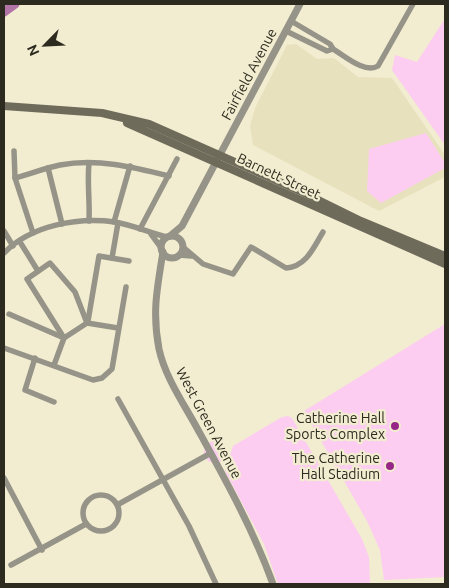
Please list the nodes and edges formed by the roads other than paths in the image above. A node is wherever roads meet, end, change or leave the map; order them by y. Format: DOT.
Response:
graph roads {
  1 [pos="300,4"];
  2 [pos="413,4"];
  3 [pos="291,21"];
  4 [pos="286,31"];
  5 [pos="333,50"];
  6 [pos="4,106"];
  7 [pos="14,152"];
  8 [pos="177,159"];
  9 [pos="218,159"];
  10 [pos="89,163"];
  11 [pos="130,166"];
  12 [pos="48,168"];
  13 [pos="169,176"];
  14 [pos="15,178"];
  15 [pos="89,220"];
  16 [pos="116,222"];
  17 [pos="62,224"];
  18 [pos="182,226"];
  19 [pos="140,229"];
  20 [pos="4,231"];
  21 [pos="323,232"];
  22 [pos="33,233"];
  23 [pos="151,234"];
  24 [pos="169,237"];
  25 [pos="20,242"];
  26 [pos="182,244"];
  27 [pos="13,246"];
  28 [pos="162,250"];
  29 [pos="4,253"];
  30 [pos="191,256"];
  31 [pos="445,256"];
  32 [pos="176,257"];
  33 [pos="112,258"];
  34 [pos="129,261"];
  35 [pos="445,264"];
  36 [pos="160,267"];
  37 [pos="38,271"];
  38 [pos="126,287"];
  39 [pos="8,314"];
  40 [pos="87,323"];
  41 [pos="118,328"];
  42 [pos="64,338"];
  43 [pos="4,348"];
  44 [pos="35,358"];
  45 [pos="54,365"];
  46 [pos="118,399"];
  47 [pos="54,402"];
  48 [pos="211,453"];
  49 [pos="4,478"];
  50 [pos="163,480"];
  51 [pos="116,505"];
  52 [pos="86,524"];
  53 [pos="42,550"];
  54 [pos="11,565"];
  55 [pos="216,584"];
  56 [pos="273,584"];
  1 -- 3 [label="street, Fairfield Avenue"];
  2 -- 5 [label="street"];
  3 -- 4 [label="street, Fairfield Avenue"];
  3 -- 5 [label="street"];
  4 -- 5 [label="street"];
  4 -- 9 [label="street, Fairfield Avenue"];
  6 -- 9 [label="main road, Barnett Street"];
  7 -- 14 [label="street"];
  8 -- 13 [label="street"];
  9 -- 18 [label="street"];
  9 -- 31 [label="main road, Barnett Street"];
  9 -- 35 [label="main road, Barnett Street"];
  10 -- 11 [label="street"];
  10 -- 12 [label="street"];
  10 -- 15 [label="street"];
  11 -- 13 [label="street"];
  11 -- 16 [label="street"];
  12 -- 14 [label="street"];
  12 -- 17 [label="street"];
  13 -- 19 [label="street"];
  14 -- 22 [label="street"];
  15 -- 16 [label="street"];
  15 -- 17 [label="street"];
  16 -- 19 [label="street"];
  16 -- 33 [label="street"];
  17 -- 22 [label="street"];
  18 -- 24 [label="street"];
  18 -- 26 [label="street"];
  19 -- 23 [label="street"];
  20 -- 27 [label="street"];
  21 -- 30 [label="street"];
  22 -- 25 [label="street"];
  23 -- 24 [label="street"];
  23 -- 28 [label="street"];
  24 -- 26 [label="street"];
  24 -- 28 [label="street"];
  25 -- 27 [label="street"];
  25 -- 37 [label="street"];
  26 -- 30 [label="street"];
  26 -- 32 [label="street"];
  27 -- 29 [label="street"];
  28 -- 32 [label="street"];
  28 -- 36 [label="street, West Green Avenue"];
  30 -- 32 [label="street"];
  32 -- 36 [label="street"];
  33 -- 34 [label="street"];
  33 -- 40 [label="street"];
  36 -- 48 [label="street, West Green Avenue"];
  37 -- 40 [label="street"];
  37 -- 42 [label="street"];
  38 -- 41 [label="street"];
  39 -- 42 [label="street"];
  40 -- 41 [label="street"];
  40 -- 42 [label="street"];
  41 -- 45 [label="street"];
  42 -- 45 [label="street"];
  43 -- 44 [label="street"];
  44 -- 45 [label="street"];
  44 -- 47 [label="street"];
  46 -- 50 [label="street"];
  48 -- 50 [label="street"];
  48 -- 56 [label="street, West Green Avenue"];
  49 -- 53 [label="street"];
  50 -- 51 [label="street"];
  50 -- 55 [label="street"];
  51 -- 52 [label="street"];
  51 -- 52 [label="street"];
  52 -- 53 [label="street"];
  53 -- 54 [label="street"];
}
